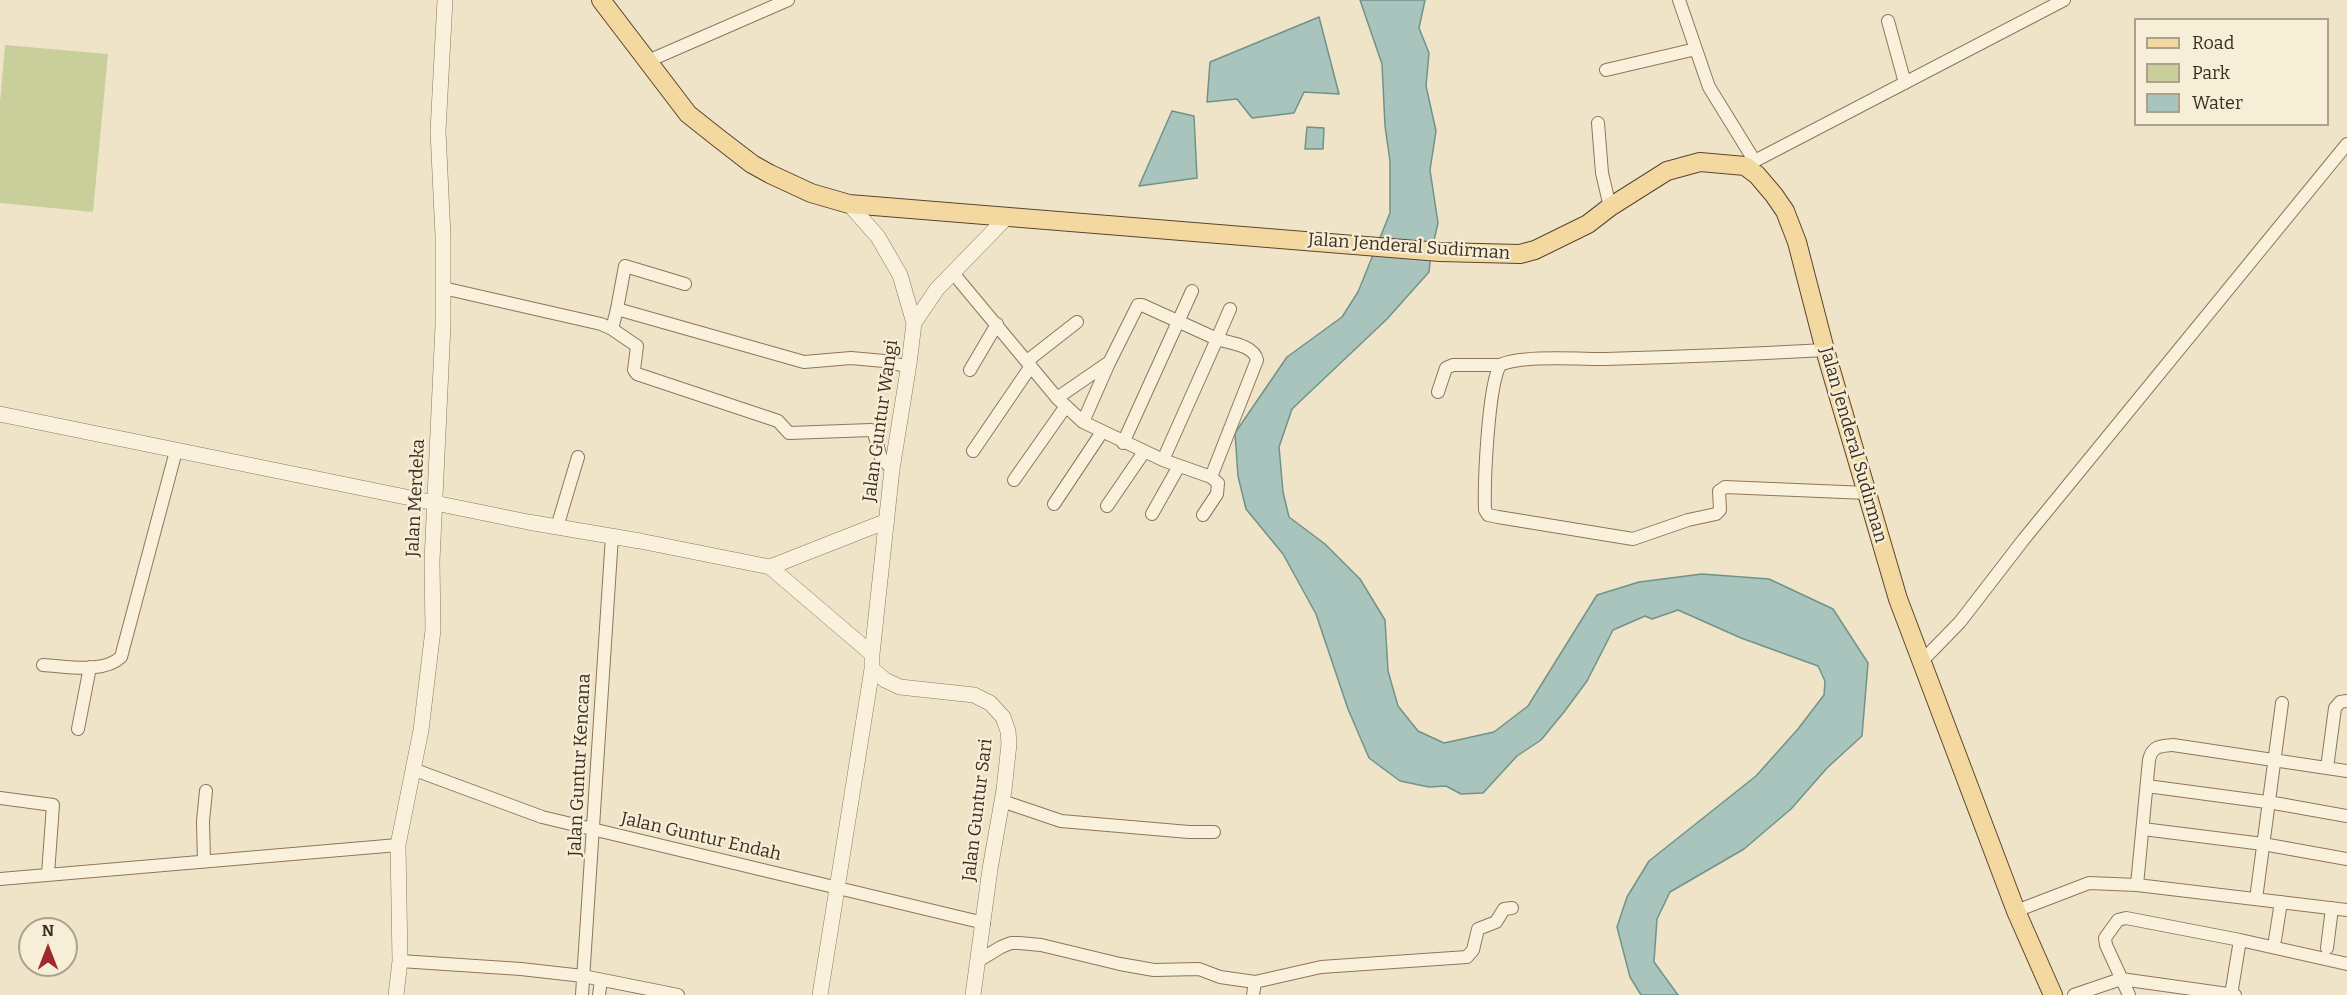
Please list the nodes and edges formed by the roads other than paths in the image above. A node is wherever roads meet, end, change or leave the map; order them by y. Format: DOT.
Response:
graph roads {
  1 [pos="445,0"];
  2 [pos="601,0"];
  3 [pos="788,0"];
  4 [pos="1679,0"];
  5 [pos="2064,0"];
  6 [pos="1888,21"];
  7 [pos="1696,49"];
  8 [pos="648,61"];
  9 [pos="1606,69"];
  10 [pos="1905,83"];
  11 [pos="1598,123"];
  12 [pos="2347,144"];
  13 [pos="1749,163"];
  14 [pos="849,204"];
  15 [pos="1610,207"];
  16 [pos="1006,218"];
  17 [pos="953,273"];
  18 [pos="685,284"];
  19 [pos="443,288"];
  20 [pos="1192,291"];
  21 [pos="617,309"];
  22 [pos="1230,309"];
  23 [pos="1180,320"];
  24 [pos="1077,322"];
  25 [pos="914,323"];
  26 [pos="997,324"];
  27 [pos="612,328"];
  28 [pos="1217,339"];
  29 [pos="1825,350"];
  30 [pos="1029,363"];
  31 [pos="1109,363"];
  32 [pos="1500,365"];
  33 [pos="909,367"];
  34 [pos="970,370"];
  35 [pos="1438,392"];
  36 [pos="1062,402"];
  37 [pos="0,414"];
  38 [pos="1083,422"];
  39 [pos="1102,432"];
  40 [pos="1123,443"];
  41 [pos="176,451"];
  42 [pos="973,451"];
  43 [pos="1144,452"];
  44 [pos="578,457"];
  45 [pos="1163,460"];
  46 [pos="1179,466"];
  47 [pos="892,469"];
  48 [pos="1211,477"];
  49 [pos="1014,480"];
  50 [pos="1867,493"];
  51 [pos="435,503"];
  52 [pos="1054,504"];
  53 [pos="1107,506"];
  54 [pos="1152,514"];
  55 [pos="1203,515"];
  56 [pos="887,521"];
  57 [pos="557,527"];
  58 [pos="612,536"];
  59 [pos="770,567"];
  60 [pos="1922,661"];
  61 [pos="872,662"];
  62 [pos="43,665"];
  63 [pos="90,668"];
  64 [pos="2347,701"];
  65 [pos="2282,703"];
  66 [pos="78,729"];
  67 [pos="2274,759"];
  68 [pos="2327,768"];
  69 [pos="415,770"];
  70 [pos="2347,771"];
  71 [pos="2146,786"];
  72 [pos="206,791"];
  73 [pos="0,798"];
  74 [pos="1002,801"];
  75 [pos="2270,802"];
  76 [pos="2347,816"];
  77 [pos="2143,829"];
  78 [pos="593,830"];
  79 [pos="1214,832"];
  80 [pos="2264,844"];
  81 [pos="398,845"];
  82 [pos="2347,859"];
  83 [pos="204,861"];
  84 [pos="48,874"];
  85 [pos="0,879"];
  86 [pos="2137,885"];
  87 [pos="837,887"];
  88 [pos="2256,899"];
  89 [pos="2281,902"];
  90 [pos="1512,908"];
  91 [pos="2332,908"];
  92 [pos="2347,910"];
  93 [pos="2016,911"];
  94 [pos="984,923"];
  95 [pos="2240,940"];
  96 [pos="2275,940"];
  97 [pos="2327,948"];
  98 [pos="400,961"];
  99 [pos="978,961"];
  100 [pos="2347,964"];
  101 [pos="584,976"];
  102 [pos="2121,979"];
  103 [pos="601,980"];
  104 [pos="1255,981"];
  105 [pos="396,995"];
  106 [pos="582,995"];
  107 [pos="599,995"];
  108 [pos="678,995"];
  109 [pos="820,995"];
  110 [pos="973,995"];
  111 [pos="1254,995"];
  112 [pos="2053,995"];
  113 [pos="2074,995"];
  114 [pos="2129,995"];
  115 [pos="2232,995"];
  1 -- 19 [label="street, Jalan Merdeka"];
  2 -- 8 [label="main road, Jalan Jenderal Sudirman"];
  3 -- 8 [label="street"];
  4 -- 7 [label="street"];
  5 -- 10 [label="street"];
  6 -- 10 [label="street"];
  7 -- 9 [label="street"];
  7 -- 13 [label="street"];
  8 -- 14 [label="main road, Jalan Jenderal Sudirman"];
  10 -- 13 [label="street"];
  11 -- 15 [label="street"];
  12 -- 60 [label="street"];
  13 -- 15 [label="main road, Jalan Jenderal Sudirman"];
  13 -- 29 [label="main road, Jalan Jenderal Sudirman"];
  14 -- 16 [label="main road, Jalan Jenderal Sudirman"];
  14 -- 25 [label="street"];
  15 -- 16 [label="main road, Jalan Jenderal Sudirman"];
  16 -- 17 [label="street, Jalan Guntur Wangi"];
  17 -- 25 [label="street, Jalan Guntur Wangi"];
  17 -- 26 [label="street"];
  18 -- 21 [label="street"];
  19 -- 27 [label="street"];
  19 -- 51 [label="street, Jalan Merdeka"];
  20 -- 23 [label="street"];
  21 -- 27 [label="street"];
  21 -- 33 [label="street"];
  22 -- 28 [label="street"];
  23 -- 28 [label="street"];
  23 -- 31 [label="street"];
  23 -- 40 [label="street"];
  24 -- 30 [label="street"];
  25 -- 33 [label="street, Jalan Guntur Wangi"];
  26 -- 30 [label="street"];
  26 -- 34 [label="street"];
  27 -- 47 [label="street"];
  28 -- 45 [label="street"];
  28 -- 48 [label="street"];
  29 -- 32 [label="street"];
  29 -- 50 [label="main road, Jalan Jenderal Sudirman"];
  30 -- 36 [label="street"];
  30 -- 42 [label="street"];
  31 -- 36 [label="street"];
  31 -- 38 [label="street"];
  32 -- 35 [label="street"];
  32 -- 50 [label="street"];
  33 -- 47 [label="street, Jalan Guntur Wangi"];
  36 -- 38 [label="street"];
  36 -- 49 [label="street"];
  37 -- 41 [label="street"];
  38 -- 39 [label="street"];
  39 -- 40 [label="street"];
  39 -- 52 [label="street"];
  40 -- 43 [label="street"];
  41 -- 51 [label="street"];
  41 -- 63 [label="street"];
  43 -- 45 [label="street"];
  43 -- 53 [label="street"];
  44 -- 57 [label="street"];
  45 -- 46 [label="street"];
  46 -- 48 [label="street"];
  46 -- 54 [label="street"];
  47 -- 56 [label="street, Jalan Guntur Wangi"];
  48 -- 55 [label="street"];
  50 -- 60 [label="main road, Jalan Jenderal Sudirman"];
  51 -- 57 [label="street"];
  51 -- 69 [label="street, Jalan Merdeka"];
  56 -- 59 [label="street, Jalan Guntur Wangi"];
  56 -- 61 [label="street"];
  57 -- 58 [label="street"];
  58 -- 59 [label="street"];
  58 -- 78 [label="street, Jalan Guntur Kencana"];
  59 -- 61 [label="street, Jalan Guntur Sari"];
  60 -- 93 [label="main road, Jalan Jenderal Sudirman"];
  61 -- 74 [label="street, Jalan Guntur Sari"];
  61 -- 87 [label="street"];
  62 -- 63 [label="street"];
  63 -- 66 [label="street"];
  64 -- 68 [label="street"];
  65 -- 67 [label="street"];
  67 -- 68 [label="street"];
  67 -- 71 [label="street"];
  67 -- 75 [label="street"];
  68 -- 70 [label="street"];
  69 -- 78 [label="street, Jalan Guntur Endah"];
  69 -- 81 [label="street, Jalan Merdeka"];
  71 -- 75 [label="street"];
  71 -- 77 [label="street"];
  72 -- 83 [label="street"];
  73 -- 84 [label="street"];
  74 -- 79 [label="street"];
  74 -- 94 [label="street, Jalan Guntur Sari"];
  75 -- 76 [label="street"];
  75 -- 80 [label="street"];
  77 -- 80 [label="street"];
  77 -- 86 [label="street"];
  78 -- 87 [label="street, Jalan Guntur Endah"];
  78 -- 101 [label="street, Jalan Guntur Kencana"];
  80 -- 82 [label="street"];
  80 -- 88 [label="street"];
  81 -- 83 [label="street"];
  81 -- 98 [label="street, Jalan Merdeka"];
  83 -- 84 [label="street"];
  84 -- 85 [label="street"];
  86 -- 88 [label="street"];
  86 -- 93 [label="street"];
  87 -- 94 [label="street, Jalan Guntur Endah"];
  87 -- 109 [label="street"];
  88 -- 89 [label="street"];
  89 -- 91 [label="street"];
  89 -- 96 [label="street"];
  90 -- 104 [label="street"];
  91 -- 92 [label="street"];
  91 -- 97 [label="street"];
  93 -- 112 [label="main road, Jalan Jenderal Sudirman"];
  94 -- 99 [label="street, Jalan Guntur Sari"];
  95 -- 100 [label="street"];
  95 -- 102 [label="street"];
  95 -- 115 [label="street"];
  98 -- 101 [label="street"];
  98 -- 105 [label="street, Jalan Merdeka"];
  99 -- 104 [label="street"];
  99 -- 110 [label="street, Jalan Guntur Sari"];
  101 -- 103 [label="street"];
  101 -- 106 [label="street, Jalan Guntur Kencana"];
  102 -- 113 [label="street"];
  102 -- 114 [label="street"];
  102 -- 115 [label="street"];
  103 -- 107 [label="street"];
  103 -- 108 [label="street"];
  104 -- 111 [label="street"];
}
